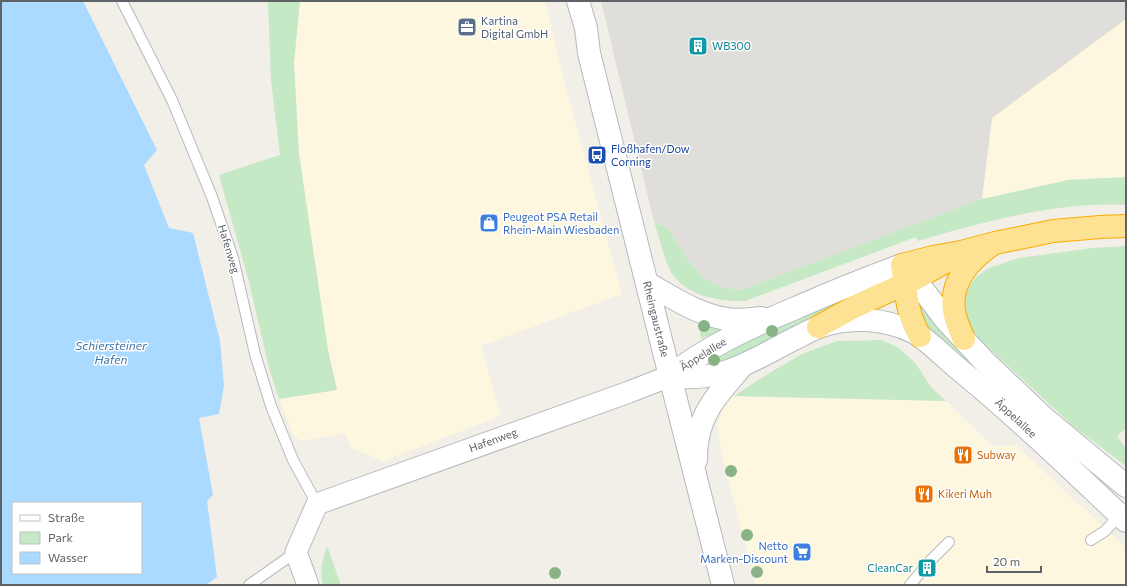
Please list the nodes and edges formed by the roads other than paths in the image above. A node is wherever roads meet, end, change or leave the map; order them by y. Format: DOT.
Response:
graph roads {
  1 [pos="122,1"];
  2 [pos="572,1"];
  3 [pos="578,1"];
  4 [pos="589,52"];
  5 [pos="1126,226"];
  6 [pos="995,243"];
  7 [pos="907,276"];
  8 [pos="647,283"];
  9 [pos="772,317"];
  10 [pos="818,327"];
  11 [pos="920,336"];
  12 [pos="964,339"];
  13 [pos="742,366"];
  14 [pos="670,376"];
  15 [pos="695,476"];
  16 [pos="1126,486"];
  17 [pos="317,504"];
  18 [pos="1123,518"];
  19 [pos="1091,540"];
  20 [pos="949,542"];
  21 [pos="296,552"];
  22 [pos="249,585"];
  23 [pos="308,585"];
  24 [pos="723,585"];
  25 [pos="910,585"];
  1 -- 17 [label="lane, Hafenweg"];
  2 -- 4 [label="main road, Rheingaustraße"];
  3 -- 4 [label="main road, Rheingaustraße"];
  4 -- 8 [label="main road, Rheingaustraße"];
  5 -- 6 [label="highway"];
  6 -- 7 [label="highway"];
  6 -- 12 [label="highway"];
  7 -- 9 [label="main road, Äppelallee"];
  7 -- 10 [label="highway"];
  7 -- 11 [label="highway"];
  7 -- 12 [label="main road, Äppelallee"];
  8 -- 9 [label="main road"];
  8 -- 14 [label="main road, Rheingaustraße"];
  9 -- 14 [label="main road, Äppelallee"];
  10 -- 11 [label="main road, Äppelallee"];
  10 -- 13 [label="main road, Äppelallee"];
  11 -- 18 [label="main road, Äppelallee"];
  12 -- 16 [label="main road, Äppelallee"];
  13 -- 14 [label="main road, Äppelallee"];
  13 -- 15 [label="main road"];
  14 -- 15 [label="main road, Rheingaustraße"];
  14 -- 17 [label="street, Hafenweg"];
  15 -- 24 [label="main road, Rheingaustraße"];
  17 -- 21 [label="street"];
  18 -- 19 [label="lane"];
  20 -- 25 [label="lane"];
  21 -- 22 [label="lane"];
  21 -- 23 [label="street"];
}
